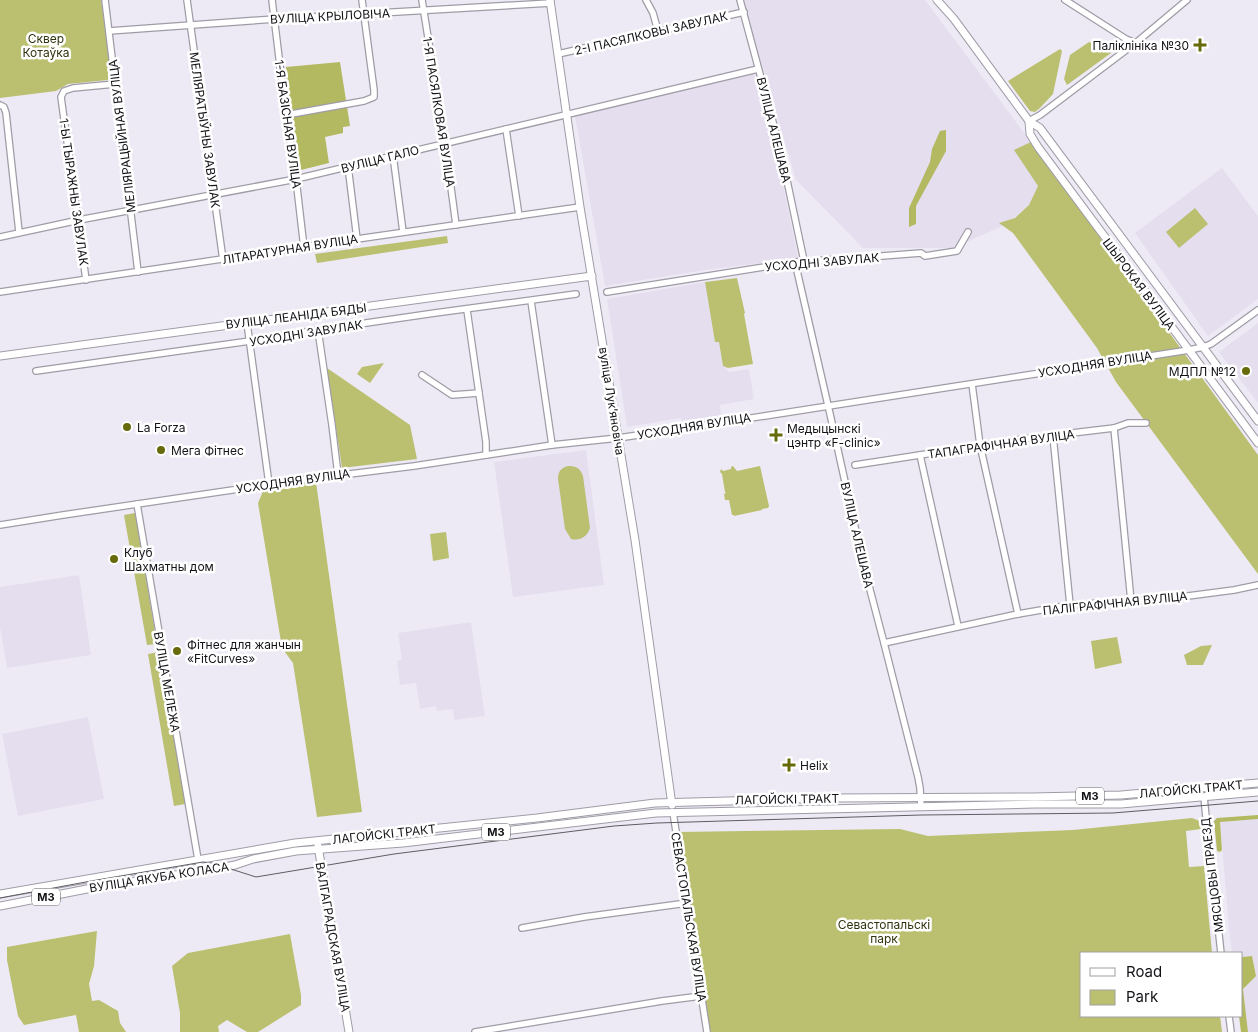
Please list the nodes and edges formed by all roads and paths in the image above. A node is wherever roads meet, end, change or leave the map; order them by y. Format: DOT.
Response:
graph roads {
  1 [pos="105,0"];
  2 [pos="187,0"];
  3 [pos="272,0"];
  4 [pos="362,0"];
  5 [pos="422,0"];
  6 [pos="646,0"];
  7 [pos="740,0"];
  8 [pos="937,0"];
  9 [pos="1065,0"];
  10 [pos="1187,0"];
  11 [pos="551,1"];
  12 [pos="424,10"];
  13 [pos="744,12"];
  14 [pos="364,14"];
  15 [pos="275,19"];
  16 [pos="190,24"];
  17 [pos="109,31"];
  18 [pos="658,32"];
  19 [pos="1135,43"];
  20 [pos="558,54"];
  21 [pos="758,69"];
  22 [pos="115,84"];
  23 [pos="0,104"];
  24 [pos="568,114"];
  25 [pos="286,115"];
  26 [pos="1029,121"];
  27 [pos="506,129"];
  28 [pos="445,143"];
  29 [pos="393,156"];
  30 [pos="348,166"];
  31 [pos="296,179"];
  32 [pos="214,194"];
  33 [pos="580,207"];
  34 [pos="131,210"];
  35 [pos="519,216"];
  36 [pos="79,220"];
  37 [pos="456,225"];
  38 [pos="19,232"];
  39 [pos="403,232"];
  40 [pos="968,232"];
  41 [pos="0,237"];
  42 [pos="357,239"];
  43 [pos="304,248"];
  44 [pos="223,260"];
  45 [pos="804,261"];
  46 [pos="795,262"];
  47 [pos="138,272"];
  48 [pos="592,276"];
  49 [pos="86,280"];
  50 [pos="0,292"];
  51 [pos="607,292"];
  52 [pos="576,294"];
  53 [pos="531,301"];
  54 [pos="467,310"];
  55 [pos="1258,310"];
  56 [pos="247,323"];
  57 [pos="318,330"];
  58 [pos="250,341"];
  59 [pos="1203,347"];
  60 [pos="1189,350"];
  61 [pos="0,356"];
  62 [pos="36,370"];
  63 [pos="422,375"];
  64 [pos="972,384"];
  65 [pos="479,393"];
  66 [pos="828,406"];
  67 [pos="1258,421"];
  68 [pos="1146,423"];
  69 [pos="1114,428"];
  70 [pos="1054,436"];
  71 [pos="618,438"];
  72 [pos="1258,442"];
  73 [pos="552,445"];
  74 [pos="980,445"];
  75 [pos="486,455"];
  76 [pos="920,455"];
  77 [pos="855,466"];
  78 [pos="338,475"];
  79 [pos="269,484"];
  80 [pos="137,504"];
  81 [pos="0,526"];
  82 [pos="1258,585"];
  83 [pos="1130,601"];
  84 [pos="1070,605"];
  85 [pos="1018,614"];
  86 [pos="958,626"];
  87 [pos="884,643"];
  88 [pos="1258,783"];
  89 [pos="1203,788"];
  90 [pos="1258,792"];
  91 [pos="920,797"];
  92 [pos="1204,797"];
  93 [pos="671,802"];
  94 [pos="921,807"];
  95 [pos="673,812"];
  96 [pos="317,841"];
  97 [pos="318,849"];
  98 [pos="198,859"];
  99 [pos="200,871"];
  100 [pos="0,894"];
  101 [pos="687,903"];
  102 [pos="0,906"];
  103 [pos="522,928"];
  104 [pos="1221,952"];
  105 [pos="701,996"];
  106 [pos="1229,1017"];
  107 [pos="516,1025"];
  108 [pos="350,1032"];
  109 [pos="475,1032"];
  110 [pos="517,1032"];
  111 [pos="707,1032"];
  112 [pos="1230,1032"];
  1 -- 17 [label="street, МЕЛІЯРАЦЫЙНАЯ ВУЛІЦА"];
  2 -- 16 [label="street, МЕЛІЯРАТЫЎНЫ ЗАВУЛАК"];
  3 -- 15 [label="street, 1-Я БАЗІСНАЯ ВУЛІЦА"];
  4 -- 14 [label="street"];
  5 -- 12 [label="street, 1-Я ПАСЯЛКОВАЯ ВУЛІЦА"];
  6 -- 18 [label="street"];
  7 -- 13 [label="street, ВУЛІЦА АЛЕШАВА"];
  8 -- 26 [label="main road, ШЫРОКАЯ ВУЛІЦА"];
  9 -- 19 [label="street"];
  10 -- 19 [label="street"];
  11 -- 12 [label="street, ВУЛІЦА КРЫЛОВІЧА"];
  11 -- 20 [label="main road, вуліца Лукʼяновіча"];
  12 -- 14 [label="street, ВУЛІЦА КРЫЛОВІЧА"];
  12 -- 28 [label="street, 1-Я ПАСЯЛКОВАЯ ВУЛІЦА"];
  13 -- 18 [label="street, 2-І ПАСЯЛКОВЫ ЗАВУЛАК"];
  13 -- 21 [label="street, ВУЛІЦА АЛЕШАВА"];
  14 -- 15 [label="street, ВУЛІЦА КРЫЛОВІЧА"];
  14 -- 25 [label="street"];
  15 -- 16 [label="street, ВУЛІЦА КРЫЛОВІЧА"];
  15 -- 25 [label="street, 1-Я БАЗІСНАЯ ВУЛІЦА"];
  16 -- 17 [label="street, ВУЛІЦА КРЫЛОВІЧА"];
  16 -- 32 [label="street, МЕЛІЯРАТЫЎНЫ ЗАВУЛАК"];
  17 -- 22 [label="street, МЕЛІЯРАЦЫЙНАЯ ВУЛІЦА"];
  18 -- 20 [label="street, 2-І ПАСЯЛКОВЫ ЗАВУЛАК"];
  19 -- 26 [label="street"];
  20 -- 24 [label="main road, вуліца Лукʼяновіча"];
  21 -- 24 [label="street, ВУЛІЦА ГАЛО"];
  21 -- 45 [label="street, ВУЛІЦА АЛЕШАВА"];
  22 -- 34 [label="street, МЕЛІЯРАЦЫЙНАЯ ВУЛІЦА"];
  22 -- 36 [label="street, 1-Ы ТЫРАЖНЫ ЗАВУЛАК"];
  23 -- 38 [label="street"];
  24 -- 27 [label="street, ВУЛІЦА ГАЛО"];
  24 -- 33 [label="main road, вуліца Лукʼяновіча"];
  25 -- 31 [label="street, 1-Я БАЗІСНАЯ ВУЛІЦА"];
  26 -- 59 [label="main road, ШЫРОКАЯ ВУЛІЦА"];
  26 -- 60 [label="main road, ШЫРОКАЯ ВУЛІЦА"];
  27 -- 28 [label="street, ВУЛІЦА ГАЛО"];
  27 -- 35 [label="street"];
  28 -- 29 [label="street, ВУЛІЦА ГАЛО"];
  28 -- 37 [label="street, 1-Я ПАСЯЛКОВАЯ ВУЛІЦА"];
  29 -- 30 [label="street, ВУЛІЦА ГАЛО"];
  29 -- 39 [label="street"];
  30 -- 31 [label="street, ВУЛІЦА ГАЛО"];
  30 -- 42 [label="street"];
  31 -- 32 [label="street, ВУЛІЦА ГАЛО"];
  31 -- 43 [label="street, 1-Я БАЗІСНАЯ ВУЛІЦА"];
  32 -- 34 [label="street, ВУЛІЦА ГАЛО"];
  32 -- 44 [label="street, МЕЛІЯРАТЫЎНЫ ЗАВУЛАК"];
  33 -- 35 [label="street, ЛІТАРАТУРНАЯ ВУЛІЦА"];
  33 -- 48 [label="main road, вуліца Лукʼяновіча"];
  34 -- 36 [label="street, ВУЛІЦА ГАЛО"];
  34 -- 47 [label="street, МЕЛІЯРАЦЫЙНАЯ ВУЛІЦА"];
  35 -- 37 [label="street, ЛІТАРАТУРНАЯ ВУЛІЦА"];
  36 -- 38 [label="street, ВУЛІЦА ГАЛО"];
  36 -- 49 [label="street, 1-Ы ТЫРАЖНЫ ЗАВУЛАК"];
  37 -- 39 [label="street, ЛІТАРАТУРНАЯ ВУЛІЦА"];
  38 -- 41 [label="street, ВУЛІЦА ГАЛО"];
  39 -- 42 [label="street, ЛІТАРАТУРНАЯ ВУЛІЦА"];
  40 -- 45 [label="street, УСХОДНІ ЗАВУЛАК"];
  42 -- 43 [label="street, ЛІТАРАТУРНАЯ ВУЛІЦА"];
  43 -- 44 [label="street, ЛІТАРАТУРНАЯ ВУЛІЦА"];
  44 -- 47 [label="street, ЛІТАРАТУРНАЯ ВУЛІЦА"];
  45 -- 46 [label="street, УСХОДНІ ЗАВУЛАК"];
  46 -- 51 [label="street, УСХОДНІ ЗАВУЛАК"];
  46 -- 66 [label="street, ВУЛІЦА АЛЕШАВА"];
  47 -- 49 [label="street, ЛІТАРАТУРНАЯ ВУЛІЦА"];
  48 -- 56 [label="main road, ВУЛІЦА ЛЕАНІДА БЯДЫ"];
  48 -- 71 [label="main road, вуліца Лукʼяновіча"];
  49 -- 50 [label="street, ЛІТАРАТУРНАЯ ВУЛІЦА"];
  52 -- 53 [label="street, УСХОДНІ ЗАВУЛАК"];
  53 -- 54 [label="street, УСХОДНІ ЗАВУЛАК"];
  53 -- 73 [label="street"];
  54 -- 57 [label="street, УСХОДНІ ЗАВУЛАК"];
  54 -- 65 [label="street"];
  55 -- 59 [label="street, УСХОДНЯЯ ВУЛІЦА"];
  56 -- 58 [label="street"];
  56 -- 61 [label="main road, ВУЛІЦА ЛЕАНІДА БЯДЫ"];
  57 -- 58 [label="street, УСХОДНІ ЗАВУЛАК"];
  57 -- 78 [label="street"];
  58 -- 62 [label="street, УСХОДНІ ЗАВУЛАК"];
  58 -- 79 [label="street"];
  59 -- 60 [label="street, УСХОДНЯЯ ВУЛІЦА"];
  59 -- 67 [label="main road, ШЫРОКАЯ ВУЛІЦА"];
  60 -- 64 [label="street, УСХОДНЯЯ ВУЛІЦА"];
  60 -- 72 [label="main road, ШЫРОКАЯ ВУЛІЦА"];
  63 -- 65 [label="street"];
  64 -- 66 [label="street, УСХОДНЯЯ ВУЛІЦА"];
  64 -- 74 [label="street"];
  65 -- 75 [label="street"];
  66 -- 71 [label="street, УСХОДНЯЯ ВУЛІЦА"];
  66 -- 87 [label="street, ВУЛІЦА АЛЕШАВА"];
  68 -- 69 [label="street, ТАПАГРАФІЧНАЯ ВУЛІЦА"];
  69 -- 70 [label="street, ТАПАГРАФІЧНАЯ ВУЛІЦА"];
  69 -- 83 [label="street"];
  70 -- 74 [label="street, ТАПАГРАФІЧНАЯ ВУЛІЦА"];
  70 -- 84 [label="street"];
  71 -- 73 [label="street, УСХОДНЯЯ ВУЛІЦА"];
  71 -- 93 [label="main road, вуліца Лукʼяновіча"];
  73 -- 75 [label="street, УСХОДНЯЯ ВУЛІЦА"];
  74 -- 76 [label="street, ТАПАГРАФІЧНАЯ ВУЛІЦА"];
  74 -- 85 [label="street"];
  75 -- 78 [label="street, УСХОДНЯЯ ВУЛІЦА"];
  76 -- 77 [label="street, ТАПАГРАФІЧНАЯ ВУЛІЦА"];
  76 -- 86 [label="street"];
  78 -- 79 [label="street, УСХОДНЯЯ ВУЛІЦА"];
  79 -- 80 [label="street, УСХОДНЯЯ ВУЛІЦА"];
  80 -- 81 [label="street, УСХОДНЯЯ ВУЛІЦА"];
  80 -- 98 [label="street, ВУЛІЦА МЕЛЕЖА"];
  82 -- 83 [label="street, ПАЛІГРАФІЧНАЯ ВУЛІЦА"];
  83 -- 84 [label="street, ПАЛІГРАФІЧНАЯ ВУЛІЦА"];
  84 -- 85 [label="street, ПАЛІГРАФІЧНАЯ ВУЛІЦА"];
  85 -- 86 [label="street, ПАЛІГРАФІЧНАЯ ВУЛІЦА"];
  86 -- 87 [label="street, ПАЛІГРАФІЧНАЯ ВУЛІЦА"];
  87 -- 91 [label="street, ВУЛІЦА АЛЕШАВА"];
  88 -- 89 [label="main road, ЛАГОЙСКІ ТРАКТ / М3"];
  89 -- 91 [label="main road, ЛАГОЙСКІ ТРАКТ / М3"];
  89 -- 92 [label="main road"];
  90 -- 92 [label="main road, ЛАГОЙСКІ ТРАКТ / М3"];
  91 -- 93 [label="main road, ЛАГОЙСКІ ТРАКТ / М3"];
  91 -- 94 [label="street, ВУЛІЦА АЛЕШАВА"];
  92 -- 94 [label="main road, ЛАГОЙСКІ ТРАКТ / М3"];
  92 -- 104 [label="street, МЯСЦОВЫ ПРАЕЗД"];
  93 -- 95 [label="main road, СЕВАСТОПАЛЬСКАЯ ВУЛІЦА"];
  93 -- 96 [label="main road, ЛАГОЙСКІ ТРАКТ / М3"];
  94 -- 95 [label="main road, ЛАГОЙСКІ ТРАКТ / М3"];
  95 -- 97 [label="main road, ЛАГОЙСКІ ТРАКТ / М3"];
  95 -- 101 [label="street, СЕВАСТОПАЛЬСКАЯ ВУЛІЦА"];
  96 -- 97 [label="main road, ВАЛГАГРАДСКАЯ ВУЛІЦА"];
  96 -- 98 [label="main road, ВУЛІЦА ЯКУБА КОЛАСА / М3"];
  97 -- 99 [label="main road, ВУЛІЦА ЯКУБА КОЛАСА / М3"];
  97 -- 108 [label="main road, ВАЛГАГРАДСКАЯ ВУЛІЦА"];
  98 -- 99 [label="street, ВУЛІЦА МЕЛЕЖА"];
  98 -- 100 [label="main road, ВУЛІЦА ЯКУБА КОЛАСА / М3"];
  99 -- 102 [label="main road, ВУЛІЦА ЯКУБА КОЛАСА / М3"];
  101 -- 103 [label="street"];
  101 -- 105 [label="street, СЕВАСТОПАЛЬСКАЯ ВУЛІЦА"];
  105 -- 107 [label="street"];
  105 -- 111 [label="street, СЕВАСТОПАЛЬСКАЯ ВУЛІЦА"];
  106 -- 112 [label="street"];
  107 -- 109 [label="street"];
  107 -- 110 [label="street"];
}
